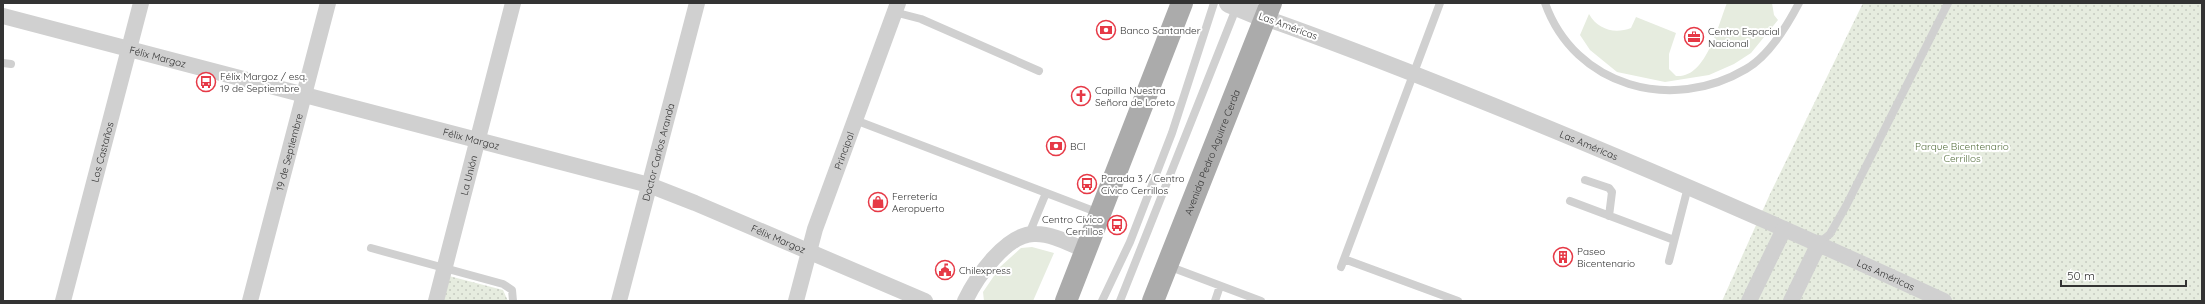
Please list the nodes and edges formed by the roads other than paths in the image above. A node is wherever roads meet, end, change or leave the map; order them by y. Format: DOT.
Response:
graph roads {
  1 [pos="141,3"];
  2 [pos="328,3"];
  3 [pos="513,3"];
  4 [pos="697,3"];
  5 [pos="1182,3"];
  6 [pos="1214,3"];
  7 [pos="1440,3"];
  8 [pos="1544,3"];
  9 [pos="1799,3"];
  10 [pos="1948,3"];
  11 [pos="1235,4"];
  12 [pos="896,7"];
  13 [pos="1268,10"];
  14 [pos="3,16"];
  15 [pos="129,49"];
  16 [pos="1039,71"];
  17 [pos="1415,73"];
  18 [pos="304,95"];
  19 [pos="855,120"];
  20 [pos="478,140"];
  21 [pos="1585,180"];
  22 [pos="649,185"];
  23 [pos="1688,187"];
  24 [pos="1046,193"];
  25 [pos="1570,201"];
  26 [pos="1099,214"];
  27 [pos="1608,216"];
  28 [pos="1784,229"];
  29 [pos="1029,234"];
  30 [pos="1674,240"];
  31 [pos="1819,243"];
  32 [pos="371,248"];
  33 [pos="1085,250"];
  34 [pos="809,251"];
  35 [pos="1669,261"];
  36 [pos="1167,266"];
  37 [pos="444,269"];
  38 [pos="1220,286"];
  39 [pos="63,301"];
  40 [pos="250,301"];
  41 [pos="436,301"];
  42 [pos="513,301"];
  43 [pos="619,301"];
  44 [pos="796,301"];
  45 [pos="925,301"];
  46 [pos="965,301"];
  47 [pos="1066,301"];
  48 [pos="1102,301"];
  49 [pos="1120,301"];
  50 [pos="1153,301"];
  51 [pos="1215,301"];
  52 [pos="1261,301"];
  53 [pos="1458,301"];
  54 [pos="1749,301"];
  55 [pos="1791,301"];
  56 [pos="1944,301"];
  1 -- 15 [label="street, Los Castaños"];
  2 -- 18 [label="street, 19 de Septiembre"];
  3 -- 20 [label="street, La Unión"];
  4 -- 22 [label="street, Doctor Carlos Aranda"];
  5 -- 26 [label="main road"];
  6 -- 48 [label="lane"];
  7 -- 17 [label="lane"];
  8 -- 9 [label="lane"];
  10 -- 31 [label="lane"];
  11 -- 13 [label="street, Las Américas"];
  11 -- 49 [label="lane"];
  12 -- 16 [label="lane"];
  12 -- 19 [label="street, Principal"];
  13 -- 17 [label="street, Las Américas"];
  13 -- 36 [label="main road, Avenida Pedro Aguirre Cerda"];
  14 -- 15 [label="street, Félix Margoz"];
  15 -- 18 [label="street, Félix Margoz"];
  15 -- 39 [label="street, Los Castaños"];
  17 -- 23 [label="street, Las Américas"];
  17 -- 53 [label="lane"];
  18 -- 20 [label="street, Félix Margoz"];
  18 -- 40 [label="street, 19 de Septiembre"];
  19 -- 24 [label="lane"];
  19 -- 34 [label="street, Principal"];
  20 -- 22 [label="street, Félix Margoz"];
  20 -- 37 [label="street, La Unión"];
  21 -- 27 [label="lane"];
  22 -- 34 [label="street, Félix Margoz"];
  22 -- 43 [label="street, Doctor Carlos Aranda"];
  23 -- 28 [label="street, Las Américas"];
  23 -- 30 [label="lane"];
  24 -- 26 [label="lane"];
  24 -- 29 [label="lane"];
  25 -- 27 [label="lane"];
  26 -- 33 [label="main road"];
  27 -- 30 [label="lane"];
  28 -- 31 [label="street, Las Américas"];
  28 -- 54 [label="street"];
  29 -- 33 [label="street"];
  29 -- 46 [label="street"];
  30 -- 35 [label="lane"];
  31 -- 55 [label="street"];
  31 -- 56 [label="street, Las Américas"];
  32 -- 37 [label="lane"];
  33 -- 47 [label="main road"];
  34 -- 44 [label="street, Principal"];
  34 -- 45 [label="street, Félix Margoz"];
  36 -- 38 [label="lane"];
  36 -- 50 [label="main road, Avenida Pedro Aguirre Cerda"];
  37 -- 41 [label="street, La Unión"];
  37 -- 42 [label="lane"];
  38 -- 51 [label="lane"];
  38 -- 52 [label="lane"];
}
